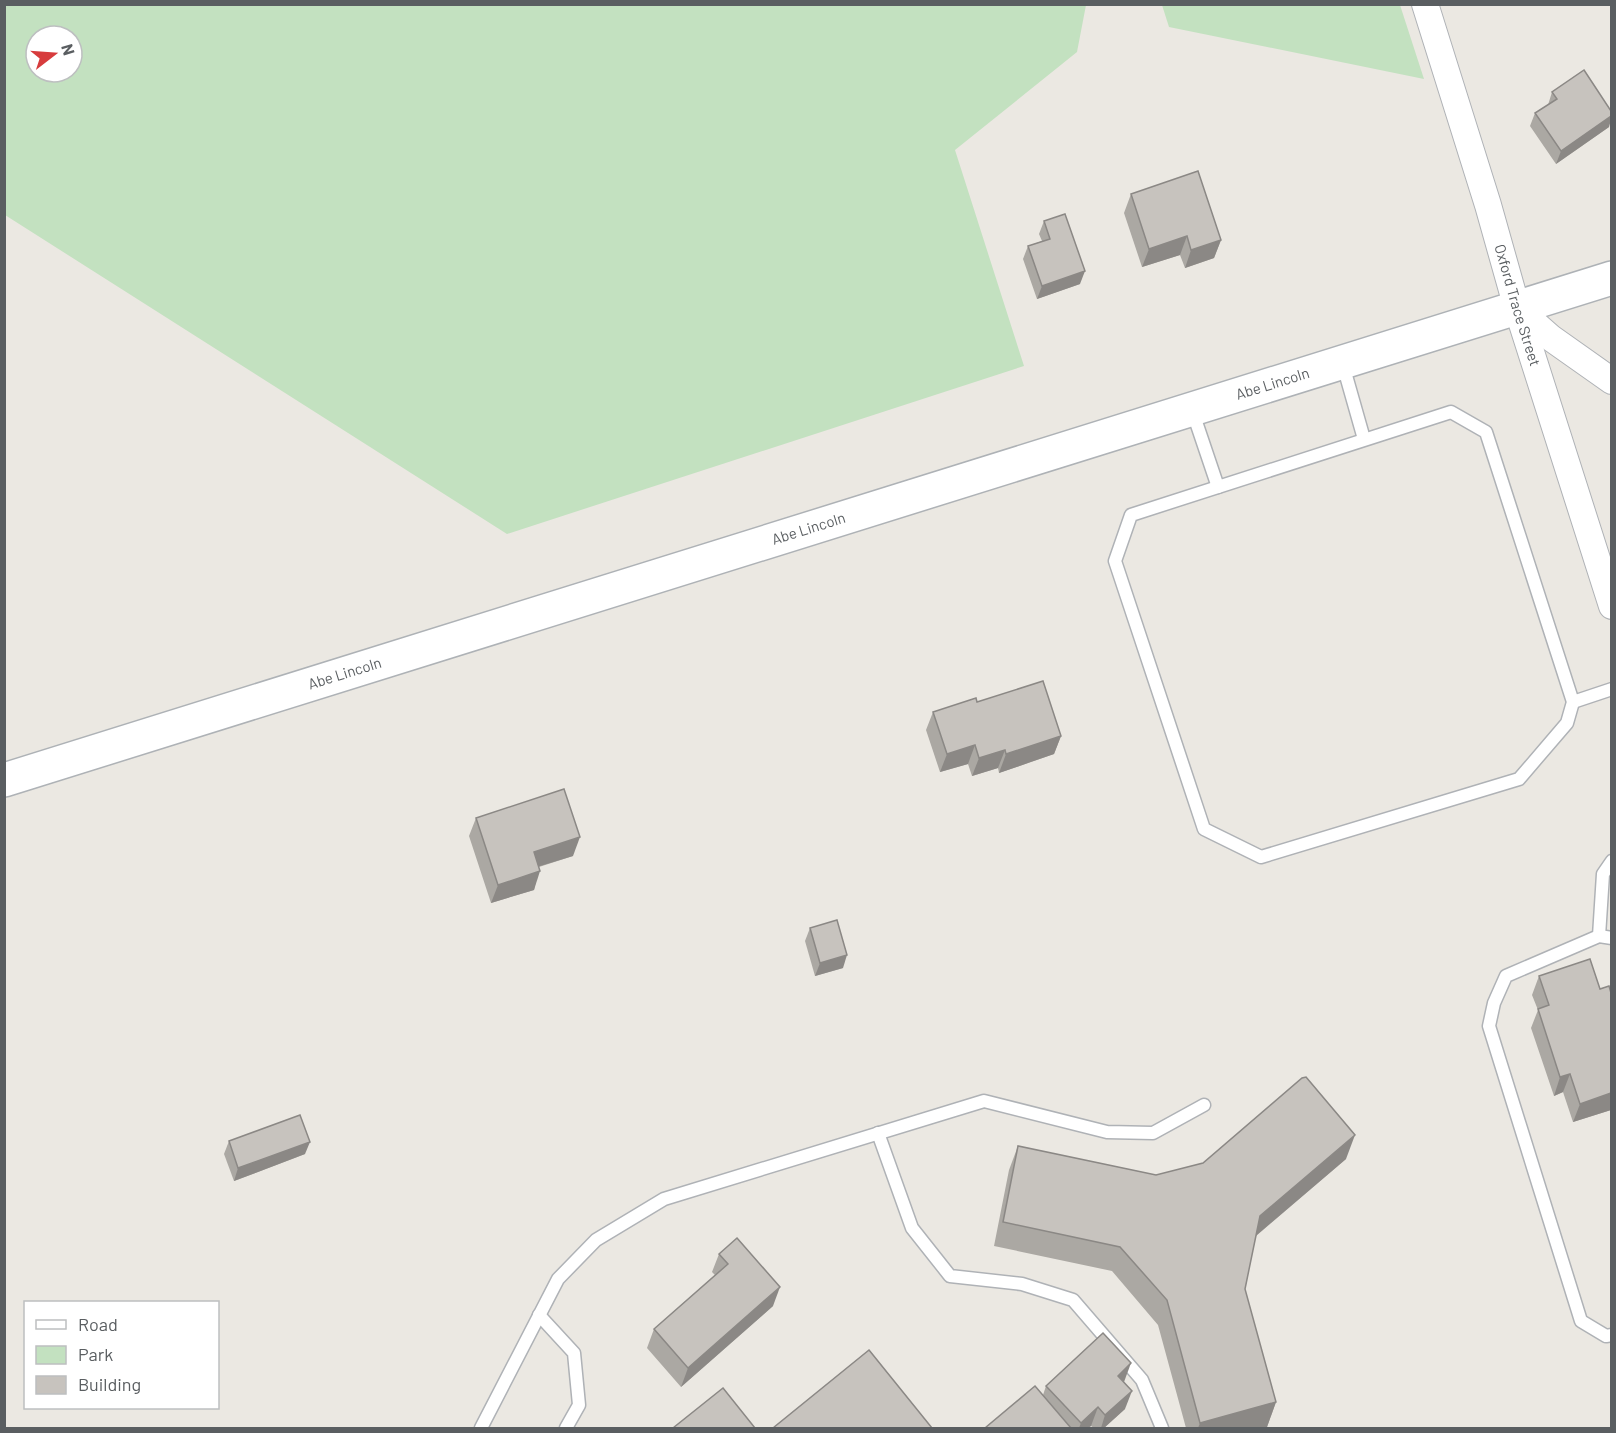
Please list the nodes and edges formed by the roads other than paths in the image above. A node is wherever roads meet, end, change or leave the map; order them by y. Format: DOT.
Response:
graph roads {
  1 [pos="1425,4"];
  2 [pos="1611,278"];
  3 [pos="1516,308"];
  4 [pos="1342,362"];
  5 [pos="1611,381"];
  6 [pos="1192,409"];
  7 [pos="1364,438"];
  8 [pos="1218,487"];
  9 [pos="1611,606"];
  10 [pos="1611,689"];
  11 [pos="1573,702"];
  12 [pos="4,780"];
  13 [pos="1611,861"];
  14 [pos="1605,937"];
  15 [pos="1204,1105"];
  16 [pos="878,1133"];
  17 [pos="539,1316"];
  18 [pos="1611,1335"];
  19 [pos="481,1428"];
  20 [pos="566,1428"];
  21 [pos="1162,1428"];
  1 -- 3 [label="street, Oxford Trace Street"];
  2 -- 3 [label="street, Abe Lincoln"];
  3 -- 4 [label="street, Abe Lincoln"];
  3 -- 5 [label="street"];
  3 -- 9 [label="street, Oxford Trace Street"];
  4 -- 6 [label="street, Abe Lincoln"];
  4 -- 7 [label="lane"];
  6 -- 8 [label="lane"];
  6 -- 12 [label="street, Abe Lincoln"];
  7 -- 8 [label="lane"];
  7 -- 11 [label="lane"];
  8 -- 11 [label="lane"];
  10 -- 11 [label="lane"];
  13 -- 14 [label="lane"];
  14 -- 18 [label="lane"];
  15 -- 16 [label="lane"];
  16 -- 17 [label="lane"];
  16 -- 21 [label="lane"];
  17 -- 19 [label="lane"];
  17 -- 20 [label="lane"];
}
